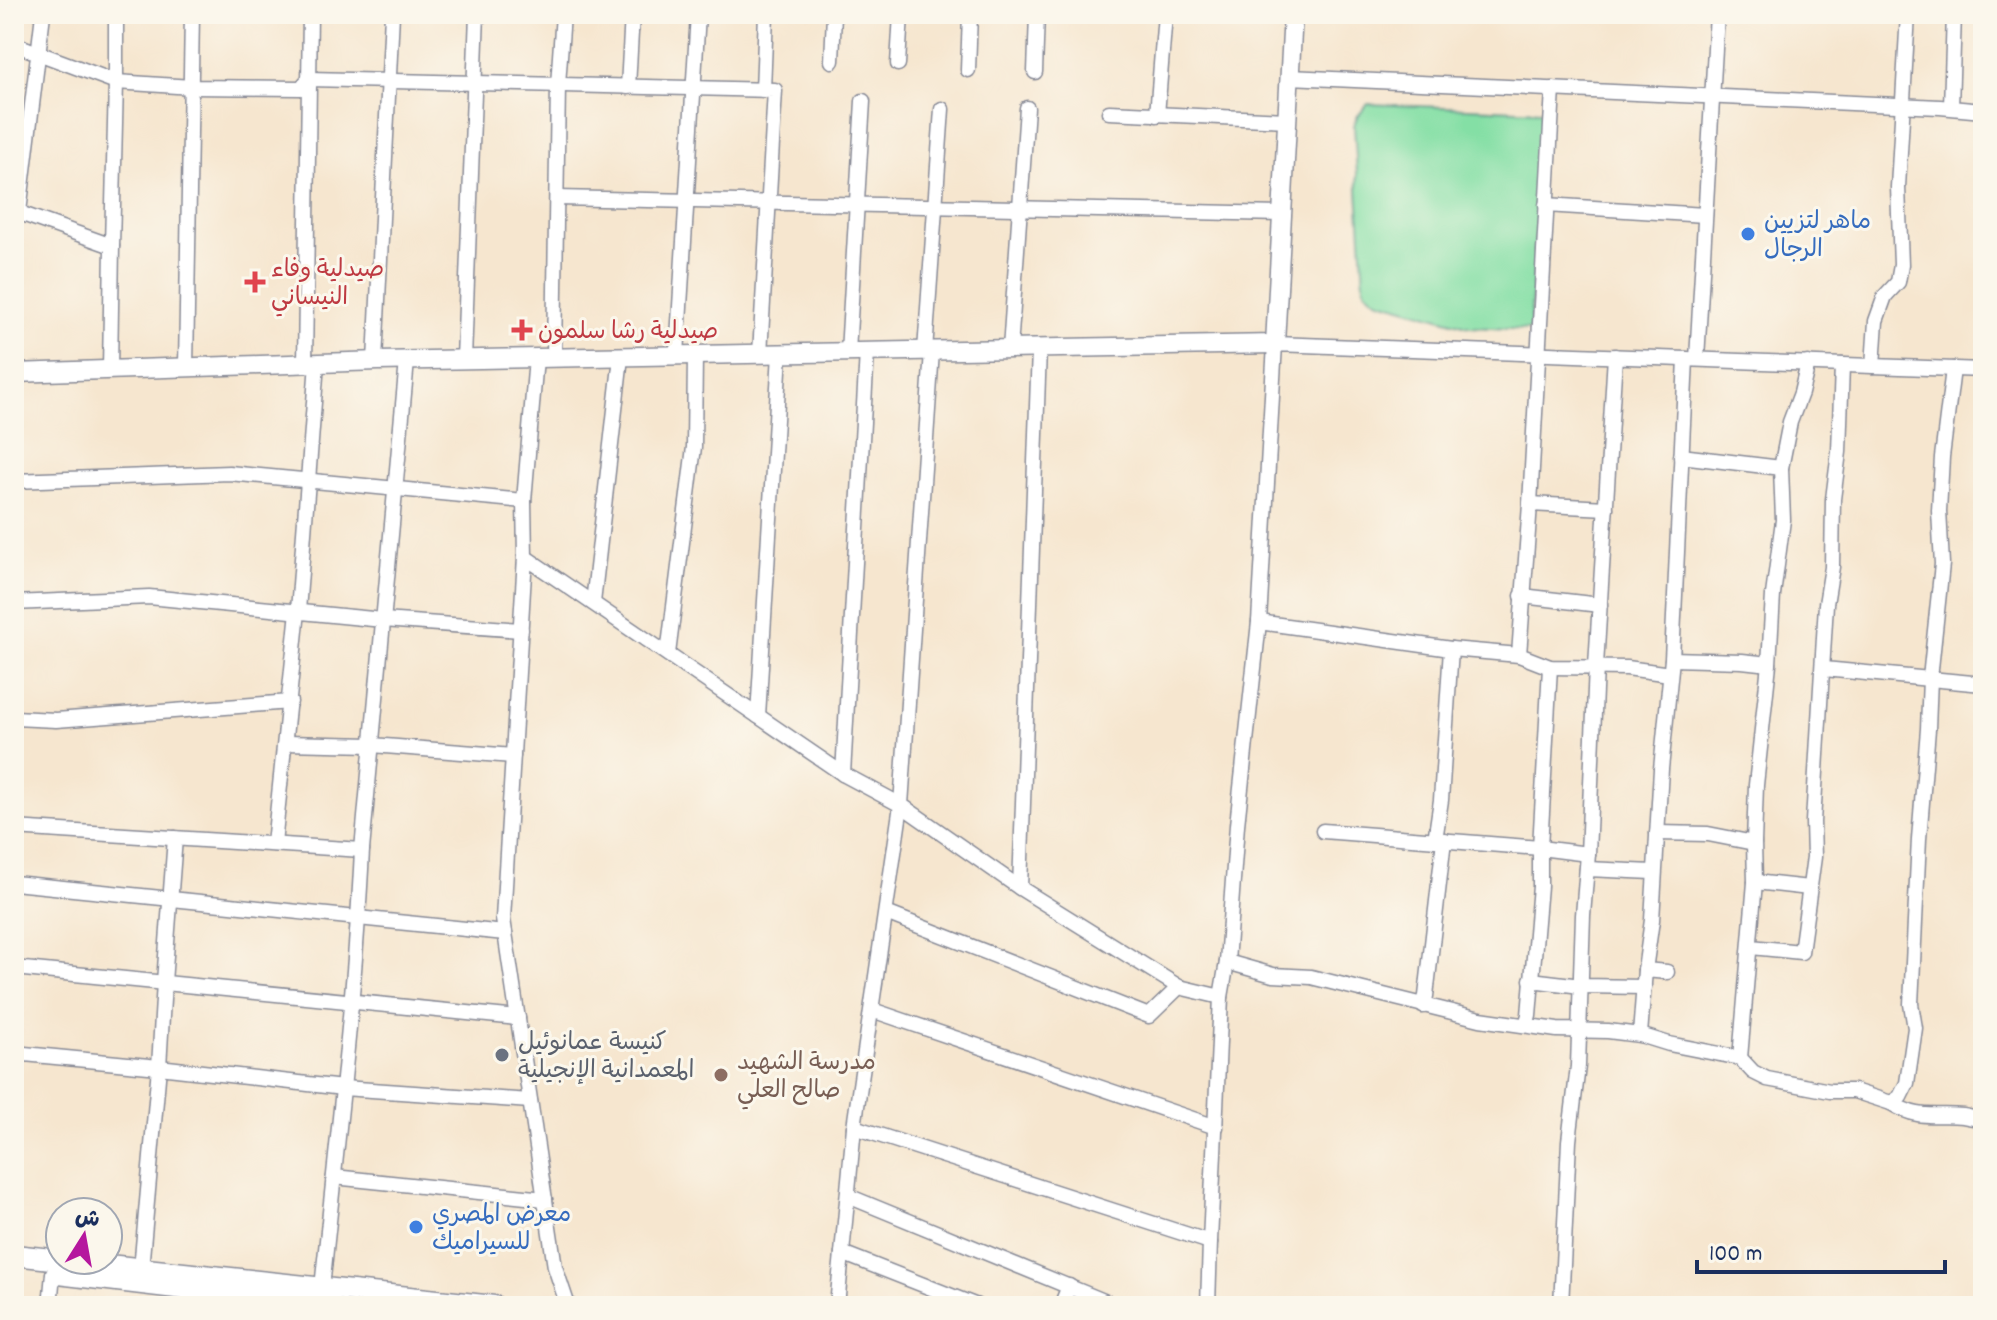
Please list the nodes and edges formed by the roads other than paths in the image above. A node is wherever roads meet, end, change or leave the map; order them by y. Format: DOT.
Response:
graph roads {
  1 [pos="43,14"];
  2 [pos="116,14"];
  3 [pos="192,14"];
  4 [pos="310,14"];
  5 [pos="392,14"];
  6 [pos="477,14"];
  7 [pos="563,14"];
  8 [pos="632,14"];
  9 [pos="698,14"];
  10 [pos="766,14"];
  11 [pos="834,14"];
  12 [pos="901,14"];
  13 [pos="970,14"];
  14 [pos="1037,14"];
  15 [pos="1165,14"];
  16 [pos="1293,14"];
  17 [pos="1717,14"];
  18 [pos="1908,14"];
  19 [pos="1954,14"];
  20 [pos="14,44"];
  21 [pos="38,53"];
  22 [pos="832,61"];
  23 [pos="898,64"];
  24 [pos="968,70"];
  25 [pos="1035,72"];
  26 [pos="1289,77"];
  27 [pos="309,79"];
  28 [pos="389,81"];
  29 [pos="116,82"];
  30 [pos="474,83"];
  31 [pos="558,85"];
  32 [pos="192,87"];
  33 [pos="628,87"];
  34 [pos="693,88"];
  35 [pos="1553,89"];
  36 [pos="763,90"];
  37 [pos="1712,96"];
  38 [pos="863,101"];
  39 [pos="1904,105"];
  40 [pos="1951,107"];
  41 [pos="1027,108"];
  42 [pos="942,109"];
  43 [pos="1983,111"];
  44 [pos="1109,112"];
  45 [pos="1157,115"];
  46 [pos="1287,120"];
  47 [pos="557,198"];
  48 [pos="686,201"];
  49 [pos="769,202"];
  50 [pos="857,204"];
  51 [pos="1546,205"];
  52 [pos="935,206"];
  53 [pos="1020,208"];
  54 [pos="16,211"];
  55 [pos="1282,214"];
  56 [pos="1705,215"];
  57 [pos="112,246"];
  58 [pos="1275,344"];
  59 [pos="1010,349"];
  60 [pos="1039,349"];
  61 [pos="928,351"];
  62 [pos="848,352"];
  63 [pos="867,352"];
  64 [pos="760,354"];
  65 [pos="780,354"];
  66 [pos="1538,354"];
  67 [pos="686,355"];
  68 [pos="1615,356"];
  69 [pos="621,357"];
  70 [pos="545,358"];
  71 [pos="464,359"];
  72 [pos="1692,359"];
  73 [pos="375,361"];
  74 [pos="407,361"];
  75 [pos="1808,363"];
  76 [pos="311,364"];
  77 [pos="1842,365"];
  78 [pos="1873,366"];
  79 [pos="186,367"];
  80 [pos="1953,369"];
  81 [pos="110,370"];
  82 [pos="1983,370"];
  83 [pos="14,373"];
  84 [pos="1681,456"];
  85 [pos="1781,468"];
  86 [pos="14,481"];
  87 [pos="308,481"];
  88 [pos="395,489"];
  89 [pos="524,501"];
  90 [pos="1530,504"];
  91 [pos="1606,508"];
  92 [pos="525,557"];
  93 [pos="1522,596"];
  94 [pos="14,603"];
  95 [pos="593,603"];
  96 [pos="1600,605"];
  97 [pos="298,611"];
  98 [pos="383,620"];
  99 [pos="1259,622"];
  100 [pos="521,630"];
  101 [pos="1451,649"];
  102 [pos="668,654"];
  103 [pos="1519,655"];
  104 [pos="1769,664"];
  105 [pos="1596,666"];
  106 [pos="1550,667"];
  107 [pos="1671,667"];
  108 [pos="1824,669"];
  109 [pos="1930,678"];
  110 [pos="1983,684"];
  111 [pos="290,702"];
  112 [pos="758,716"];
  113 [pos="14,718"];
  114 [pos="285,743"];
  115 [pos="372,745"];
  116 [pos="513,756"];
  117 [pos="843,774"];
  118 [pos="901,805"];
  119 [pos="14,828"];
  120 [pos="1323,831"];
  121 [pos="1657,833"];
  122 [pos="175,838"];
  123 [pos="1440,840"];
  124 [pos="1754,843"];
  125 [pos="274,844"];
  126 [pos="1540,848"];
  127 [pos="362,850"];
  128 [pos="1587,861"];
  129 [pos="1653,872"];
  130 [pos="1755,882"];
  131 [pos="14,883"];
  132 [pos="1020,888"];
  133 [pos="1809,888"];
  134 [pos="171,898"];
  135 [pos="886,913"];
  136 [pos="359,917"];
  137 [pos="505,933"];
  138 [pos="1751,947"];
  139 [pos="1227,962"];
  140 [pos="14,968"];
  141 [pos="1645,970"];
  142 [pos="1667,972"];
  143 [pos="1531,980"];
  144 [pos="164,982"];
  145 [pos="1581,986"];
  146 [pos="1179,987"];
  147 [pos="1644,987"];
  148 [pos="1221,997"];
  149 [pos="351,1002"];
  150 [pos="1423,1006"];
  151 [pos="872,1010"];
  152 [pos="518,1018"];
  153 [pos="1526,1025"];
  154 [pos="1578,1030"];
  155 [pos="1640,1035"];
  156 [pos="14,1053"];
  157 [pos="1740,1058"];
  158 [pos="159,1067"];
  159 [pos="343,1088"];
  160 [pos="530,1101"];
  161 [pos="1891,1103"];
  162 [pos="1983,1120"];
  163 [pos="854,1127"];
  164 [pos="1216,1127"];
  165 [pos="334,1177"];
  166 [pos="848,1196"];
  167 [pos="545,1199"];
  168 [pos="1210,1242"];
  169 [pos="842,1253"];
  170 [pos="14,1255"];
  171 [pos="14,1269"];
  172 [pos="141,1269"];
  173 [pos="44,1272"];
  174 [pos="53,1276"];
  175 [pos="71,1276"];
  176 [pos="1069,1286"];
  177 [pos="325,1297"];
  178 [pos="203,1298"];
  179 [pos="266,1302"];
  180 [pos="50,1306"];
  181 [pos="494,1306"];
  182 [pos="568,1306"];
  183 [pos="837,1306"];
  184 [pos="977,1306"];
  185 [pos="1061,1306"];
  186 [pos="1116,1306"];
  187 [pos="1208,1306"];
  188 [pos="1561,1306"];
  1 -- 21 [label="street"];
  2 -- 29 [label="street"];
  3 -- 32 [label="street"];
  4 -- 27 [label="street"];
  5 -- 28 [label="street"];
  6 -- 30 [label="street"];
  7 -- 31 [label="street"];
  8 -- 33 [label="street"];
  9 -- 34 [label="street"];
  10 -- 36 [label="street"];
  11 -- 22 [label="street"];
  12 -- 23 [label="street"];
  13 -- 24 [label="street"];
  14 -- 25 [label="street"];
  15 -- 45 [label="street"];
  16 -- 26 [label="street"];
  17 -- 37 [label="street"];
  18 -- 39 [label="street"];
  19 -- 40 [label="street"];
  20 -- 21 [label="street"];
  21 -- 29 [label="street"];
  21 -- 54 [label="street"];
  26 -- 35 [label="street"];
  26 -- 46 [label="street"];
  27 -- 28 [label="street"];
  27 -- 32 [label="street"];
  27 -- 76 [label="street"];
  28 -- 30 [label="street"];
  28 -- 73 [label="street"];
  29 -- 32 [label="street"];
  29 -- 57 [label="street"];
  30 -- 31 [label="street"];
  30 -- 71 [label="street"];
  31 -- 33 [label="street"];
  31 -- 47 [label="street"];
  32 -- 79 [label="street"];
  33 -- 34 [label="street"];
  34 -- 36 [label="street"];
  34 -- 48 [label="street"];
  35 -- 37 [label="street"];
  35 -- 51 [label="street"];
  36 -- 49 [label="street"];
  37 -- 39 [label="street"];
  37 -- 56 [label="street"];
  38 -- 50 [label="street"];
  39 -- 40 [label="street"];
  39 -- 78 [label="street"];
  40 -- 43 [label="street"];
  41 -- 53 [label="street"];
  42 -- 52 [label="street"];
  44 -- 45 [label="street"];
  45 -- 46 [label="street"];
  46 -- 55 [label="street"];
  47 -- 48 [label="street"];
  47 -- 70 [label="street"];
  48 -- 49 [label="street"];
  48 -- 67 [label="street"];
  49 -- 50 [label="street"];
  49 -- 64 [label="street"];
  50 -- 52 [label="street"];
  50 -- 62 [label="street"];
  51 -- 56 [label="street"];
  51 -- 66 [label="street"];
  52 -- 53 [label="street"];
  52 -- 61 [label="street"];
  53 -- 55 [label="street"];
  53 -- 59 [label="street"];
  54 -- 57 [label="street"];
  55 -- 58 [label="street"];
  56 -- 72 [label="street"];
  57 -- 81 [label="street"];
  58 -- 60 [label="street"];
  58 -- 66 [label="street"];
  58 -- 99 [label="street"];
  59 -- 60 [label="street"];
  59 -- 61 [label="street"];
  60 -- 132 [label="street"];
  61 -- 63 [label="street"];
  61 -- 118 [label="street"];
  62 -- 63 [label="street"];
  62 -- 65 [label="street"];
  63 -- 117 [label="street"];
  64 -- 65 [label="street"];
  64 -- 67 [label="street"];
  65 -- 112 [label="street"];
  66 -- 68 [label="street"];
  66 -- 90 [label="street"];
  67 -- 69 [label="street"];
  67 -- 102 [label="street"];
  68 -- 72 [label="street"];
  68 -- 91 [label="street"];
  69 -- 70 [label="street"];
  69 -- 95 [label="street"];
  70 -- 71 [label="street"];
  70 -- 89 [label="street"];
  71 -- 74 [label="street"];
  72 -- 75 [label="street"];
  72 -- 84 [label="street"];
  73 -- 74 [label="street"];
  73 -- 76 [label="street"];
  74 -- 88 [label="street"];
  75 -- 77 [label="street"];
  75 -- 85 [label="street"];
  76 -- 79 [label="street"];
  76 -- 87 [label="street"];
  77 -- 78 [label="street"];
  77 -- 108 [label="street"];
  78 -- 80 [label="street"];
  79 -- 81 [label="street"];
  80 -- 82 [label="street"];
  80 -- 109 [label="street"];
  81 -- 83 [label="street"];
  84 -- 85 [label="street"];
  84 -- 107 [label="street"];
  85 -- 104 [label="street"];
  86 -- 87 [label="street"];
  87 -- 88 [label="street"];
  87 -- 97 [label="street"];
  88 -- 89 [label="street"];
  88 -- 98 [label="street"];
  89 -- 92 [label="street"];
  90 -- 91 [label="street"];
  90 -- 93 [label="street"];
  91 -- 96 [label="street"];
  92 -- 95 [label="street"];
  92 -- 100 [label="street"];
  93 -- 96 [label="street"];
  93 -- 103 [label="street"];
  94 -- 97 [label="street"];
  95 -- 102 [label="street"];
  96 -- 105 [label="street"];
  97 -- 98 [label="street"];
  97 -- 111 [label="street"];
  98 -- 100 [label="street"];
  98 -- 115 [label="street"];
  99 -- 101 [label="street"];
  99 -- 139 [label="street"];
  100 -- 116 [label="street"];
  101 -- 103 [label="street"];
  101 -- 123 [label="street"];
  102 -- 112 [label="street"];
  103 -- 106 [label="street"];
  104 -- 107 [label="street"];
  104 -- 124 [label="street"];
  105 -- 106 [label="street"];
  105 -- 107 [label="street"];
  105 -- 128 [label="street"];
  106 -- 126 [label="street"];
  107 -- 121 [label="street"];
  108 -- 109 [label="street"];
  108 -- 133 [label="street"];
  109 -- 110 [label="street"];
  109 -- 161 [label="street"];
  111 -- 113 [label="street"];
  111 -- 114 [label="street"];
  112 -- 117 [label="street"];
  114 -- 115 [label="street"];
  114 -- 125 [label="street"];
  115 -- 116 [label="street"];
  115 -- 127 [label="street"];
  116 -- 137 [label="street"];
  117 -- 118 [label="street"];
  118 -- 132 [label="street"];
  118 -- 135 [label="street"];
  119 -- 122 [label="street"];
  120 -- 123 [label="street"];
  121 -- 124 [label="street"];
  121 -- 129 [label="street"];
  122 -- 125 [label="street"];
  122 -- 134 [label="street"];
  123 -- 126 [label="street"];
  123 -- 150 [label="street"];
  124 -- 130 [label="street"];
  125 -- 127 [label="street"];
  126 -- 128 [label="street"];
  126 -- 143 [label="street"];
  127 -- 136 [label="street"];
  128 -- 129 [label="street"];
  128 -- 145 [label="street"];
  129 -- 141 [label="street"];
  130 -- 133 [label="street"];
  130 -- 138 [label="street"];
  131 -- 134 [label="street"];
  132 -- 146 [label="street"];
  133 -- 138 [label="street"];
  134 -- 136 [label="street"];
  134 -- 144 [label="street"];
  135 -- 146 [label="street"];
  135 -- 151 [label="street"];
  136 -- 137 [label="street"];
  136 -- 149 [label="street"];
  137 -- 152 [label="street"];
  138 -- 157 [label="street"];
  139 -- 148 [label="street"];
  139 -- 150 [label="street"];
  140 -- 144 [label="street"];
  141 -- 142 [label="street"];
  141 -- 147 [label="street"];
  143 -- 145 [label="street"];
  143 -- 153 [label="street"];
  144 -- 149 [label="street"];
  144 -- 158 [label="street"];
  145 -- 147 [label="street"];
  145 -- 154 [label="street"];
  146 -- 148 [label="street"];
  147 -- 155 [label="street"];
  148 -- 164 [label="street"];
  149 -- 152 [label="street"];
  149 -- 159 [label="street"];
  150 -- 153 [label="street"];
  151 -- 163 [label="street"];
  151 -- 164 [label="street"];
  152 -- 160 [label="street"];
  153 -- 154 [label="street"];
  154 -- 155 [label="street"];
  154 -- 188 [label="street"];
  155 -- 157 [label="street"];
  156 -- 158 [label="street"];
  157 -- 161 [label="street"];
  158 -- 159 [label="street"];
  158 -- 172 [label="street"];
  159 -- 160 [label="street"];
  159 -- 165 [label="street"];
  160 -- 167 [label="street"];
  161 -- 162 [label="street"];
  163 -- 166 [label="street"];
  163 -- 168 [label="street"];
  164 -- 168 [label="street"];
  165 -- 167 [label="street"];
  165 -- 177 [label="street"];
  166 -- 169 [label="street"];
  166 -- 176 [label="street"];
  167 -- 182 [label="street"];
  168 -- 187 [label="street"];
  169 -- 183 [label="street"];
  169 -- 184 [label="street"];
  170 -- 172 [label="main road"];
  171 -- 173 [label="main road"];
  172 -- 177 [label="main road"];
  174 -- 180 [label="street"];
  175 -- 178 [label="main road"];
  176 -- 185 [label="street"];
  176 -- 186 [label="street"];
  177 -- 179 [label="main road"];
  177 -- 181 [label="main road"];
  178 -- 179 [label="main road"];
}
